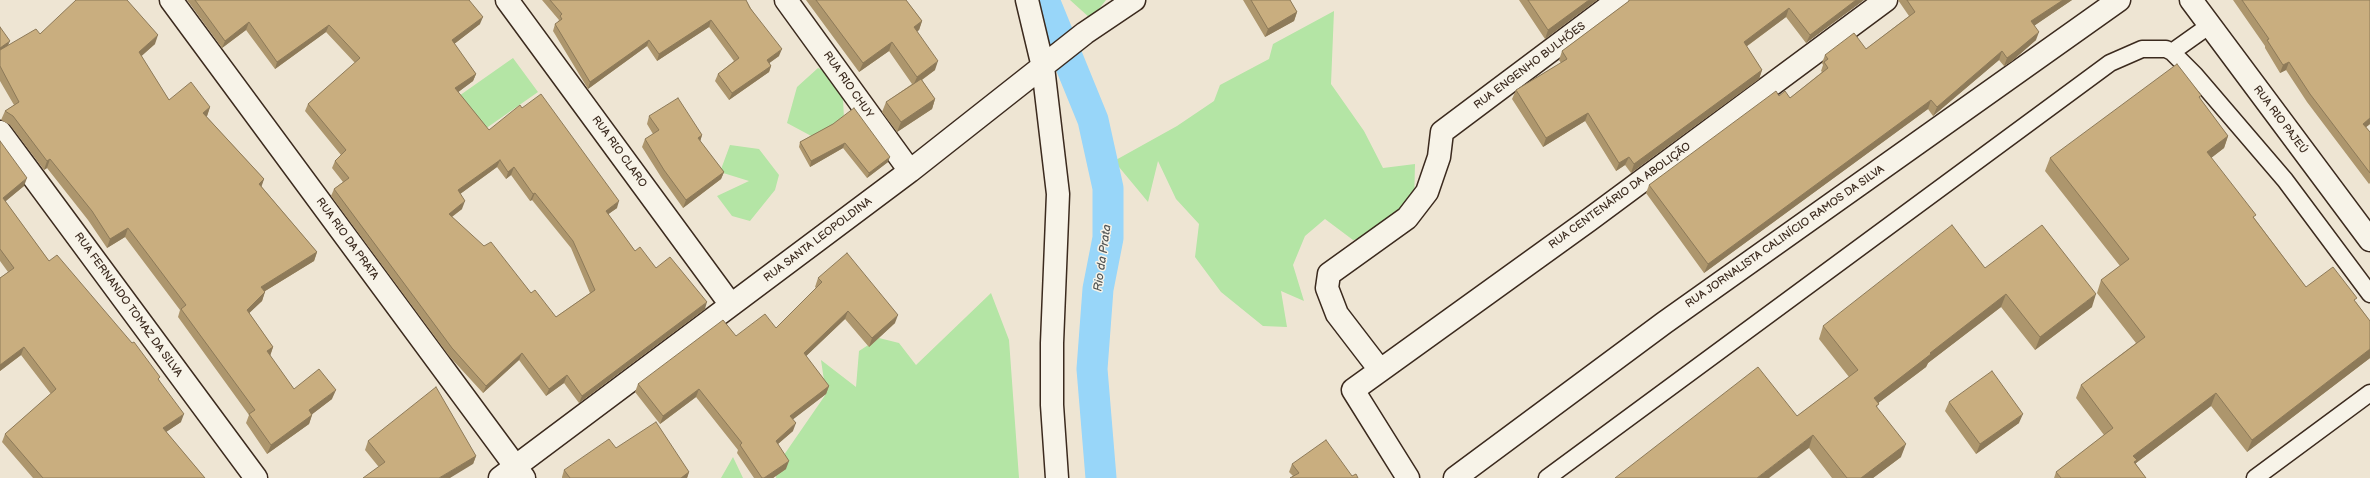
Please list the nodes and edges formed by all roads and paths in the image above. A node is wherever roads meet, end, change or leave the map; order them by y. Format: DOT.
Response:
graph roads {
  1 [pos="171,0"];
  2 [pos="507,0"];
  3 [pos="786,0"];
  4 [pos="1027,0"];
  5 [pos="1134,0"];
  6 [pos="1618,0"];
  7 [pos="1886,0"];
  8 [pos="2119,0"];
  9 [pos="2191,0"];
  10 [pos="2210,25"];
  11 [pos="2172,52"];
  12 [pos="1048,63"];
  13 [pos="0,132"];
  14 [pos="910,171"];
  15 [pos="2370,240"];
  16 [pos="2370,294"];
  17 [pos="731,305"];
  18 [pos="1380,370"];
  19 [pos="2370,393"];
  20 [pos="513,474"];
  21 [pos="256,478"];
  22 [pos="1057,478"];
  23 [pos="1408,478"];
  24 [pos="1455,478"];
  25 [pos="1547,478"];
  26 [pos="2255,478"];
  1 -- 20 [label="street, RUA RIO DA PRATA"];
  2 -- 17 [label="street, RUA RIO CLARO"];
  3 -- 14 [label="street, RUA RIO CHUY"];
  4 -- 12 [label="street"];
  5 -- 12 [label="street, RUA SANTA LEOPOLDINA"];
  6 -- 18 [label="street, RUA ENGENHO BULHÕES"];
  7 -- 18 [label="street, RUA CENTENÁRIO DA ABOLIÇÃO"];
  8 -- 24 [label="street, RUA JORNALISTA CALINÍCIO RAMOS DA SILVA"];
  9 -- 10 [label="street, RUA RIO PAJEÚ"];
  10 -- 11 [label="lane"];
  10 -- 15 [label="street, RUA RIO PAJEÚ"];
  11 -- 16 [label="lane"];
  11 -- 25 [label="lane"];
  12 -- 14 [label="street, RUA SANTA LEOPOLDINA"];
  12 -- 22 [label="street"];
  13 -- 21 [label="street, RUA FERNANDO TOMAZ DA SILVA"];
  14 -- 17 [label="street, RUA SANTA LEOPOLDINA"];
  17 -- 20 [label="street, RUA SANTA LEOPOLDINA"];
  18 -- 23 [label="street, RUA CENTENÁRIO DA ABOLIÇÃO"];
  19 -- 26 [label="lane"];
}
